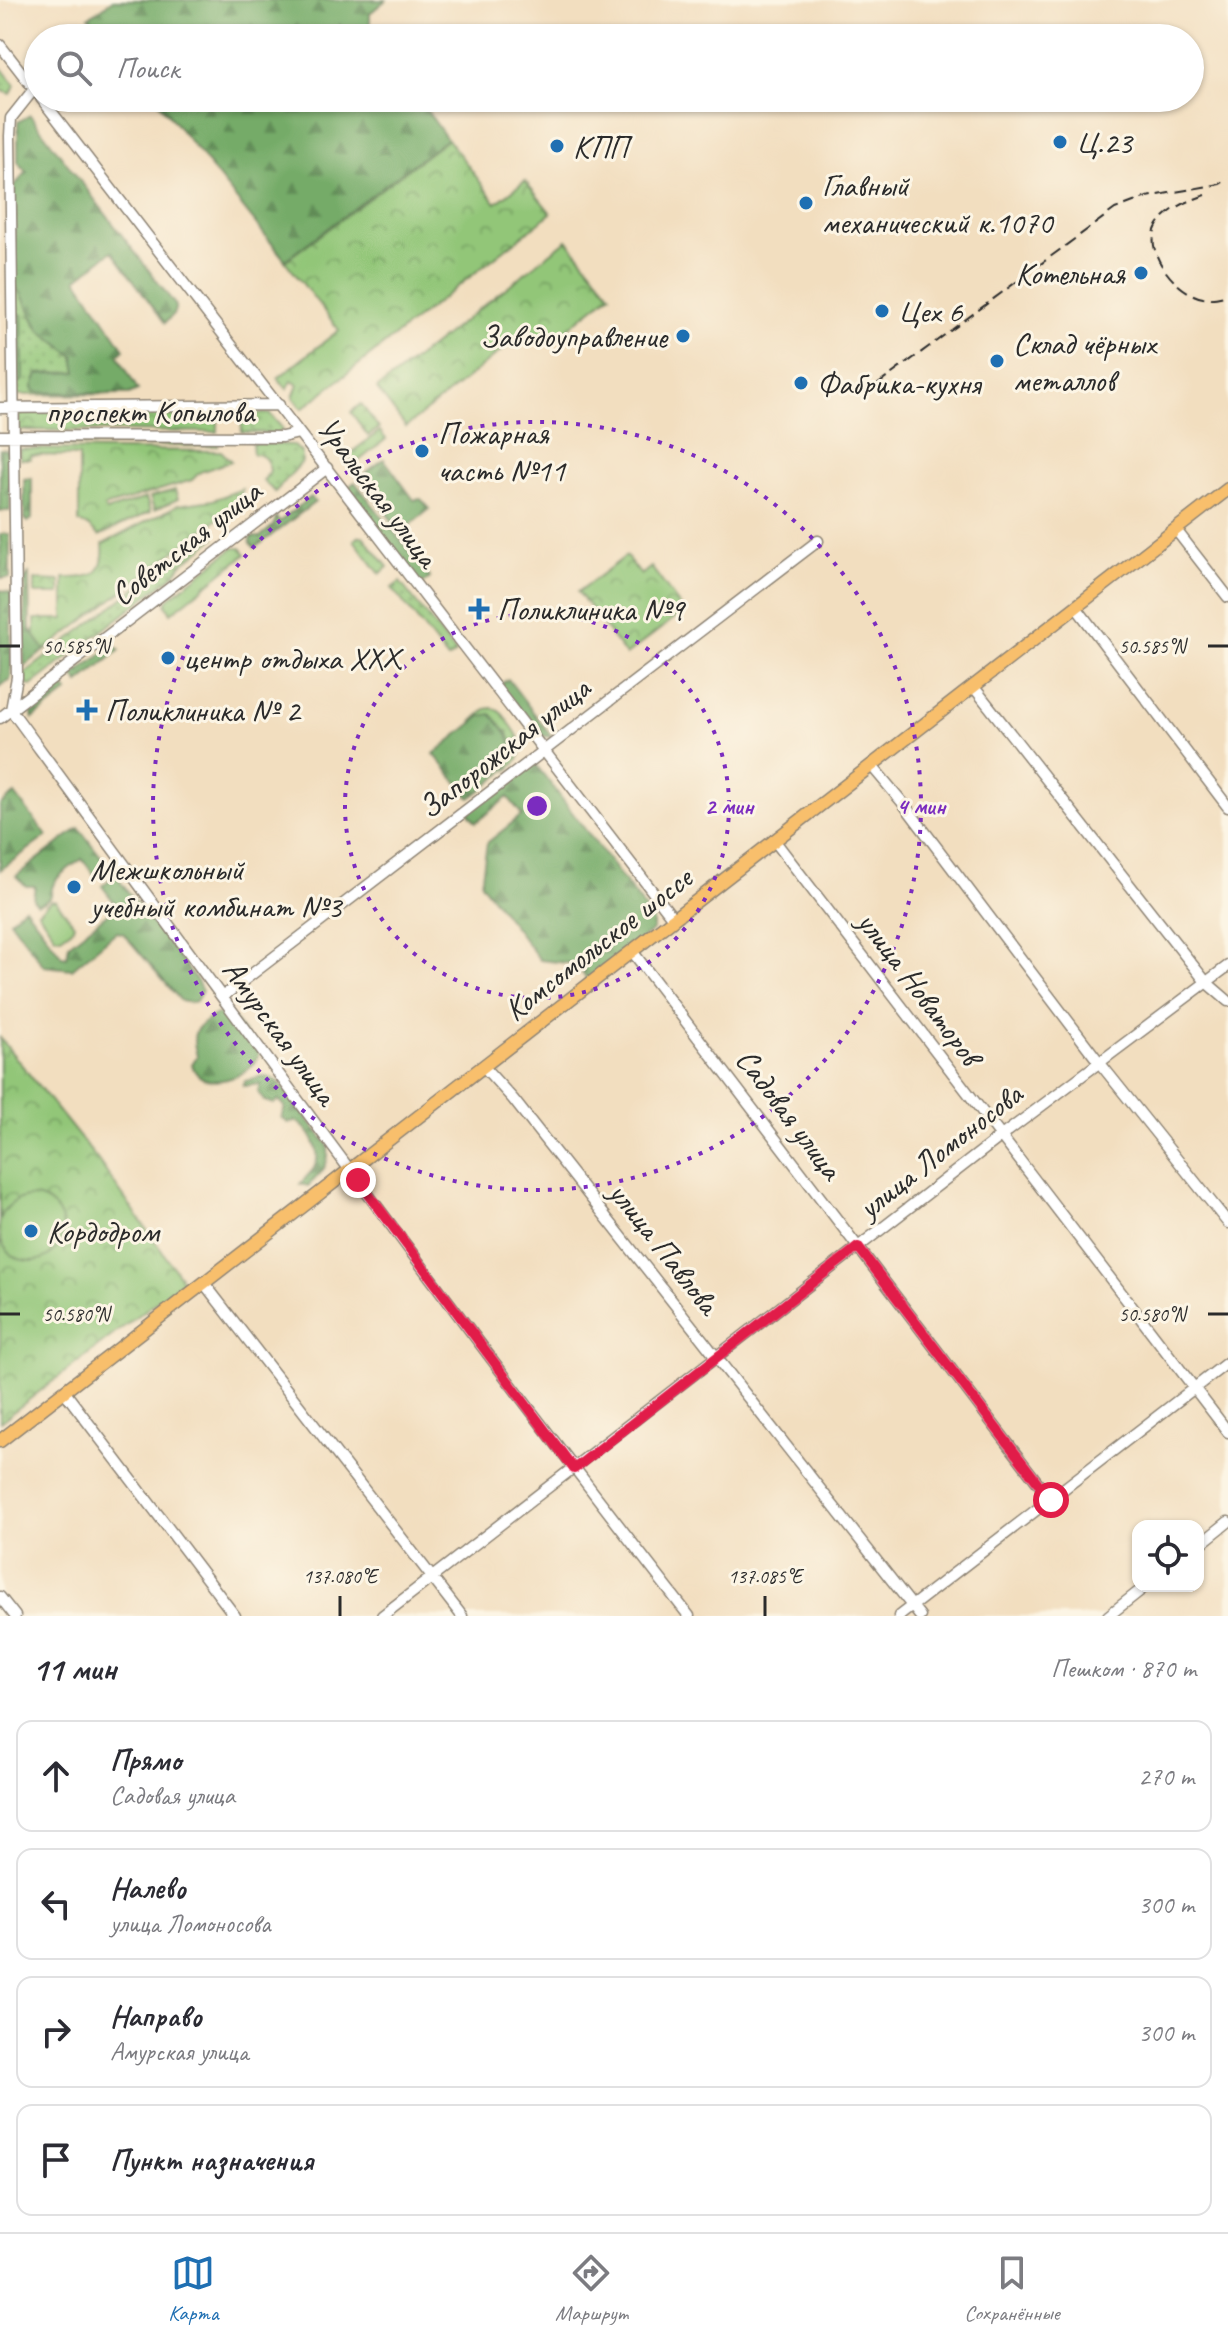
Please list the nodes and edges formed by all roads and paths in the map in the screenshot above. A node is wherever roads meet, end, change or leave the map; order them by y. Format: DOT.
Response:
graph roads {
  1 [pos="0,45"];
  2 [pos="24,76"];
  3 [pos="24,106"];
  4 [pos="52,112"];
  5 [pos="279,405"];
  6 [pos="0,408"];
  7 [pos="13,408"];
  8 [pos="299,433"];
  9 [pos="0,436"];
  10 [pos="14,436"];
  11 [pos="327,468"];
  12 [pos="1228,489"];
  13 [pos="1176,530"];
  14 [pos="818,541"];
  15 [pos="1228,597"];
  16 [pos="1076,607"];
  17 [pos="973,686"];
  18 [pos="11,710"];
  19 [pos="0,718"];
  20 [pos="543,751"];
  21 [pos="871,765"];
  22 [pos="1228,807"];
  23 [pos="774,840"];
  24 [pos="673,918"];
  25 [pos="632,951"];
  26 [pos="1228,966"];
  27 [pos="1206,982"];
  28 [pos="222,997"];
  29 [pos="1228,1001"];
  30 [pos="1099,1062"];
  31 [pos="483,1066"];
  32 [pos="1000,1137"];
  33 [pos="349,1170"];
  34 [pos="1228,1223"];
  35 [pos="858,1247"];
  36 [pos="204,1283"];
  37 [pos="717,1357"];
  38 [pos="1228,1362"];
  39 [pos="1194,1388"];
  40 [pos="64,1391"];
  41 [pos="1228,1432"];
  42 [pos="0,1441"];
  43 [pos="574,1469"];
  44 [pos="1051,1500"];
  45 [pos="1228,1522"];
  46 [pos="1204,1541"];
  47 [pos="433,1577"];
  48 [pos="1138,1592"];
  49 [pos="0,1597"];
  50 [pos="913,1606"];
  51 [pos="15,1616"];
  52 [pos="235,1616"];
  53 [pos="382,1616"];
  54 [pos="462,1616"];
  55 [pos="689,1616"];
  56 [pos="899,1616"];
  57 [pos="920,1616"];
  58 [pos="1108,1616"];
  1 -- 2 [label="street, Уральская улица"];
  3 -- 7 [label="street"];
  4 -- 5 [label="street, Уральская улица"];
  5 -- 7 [label="street, проспект Копылова"];
  5 -- 8 [label="street, Уральская улица"];
  6 -- 7 [label="street, проспект Копылова"];
  7 -- 10 [label="street"];
  8 -- 10 [label="street, проспект Копылова"];
  8 -- 11 [label="street, Уральская улица"];
  9 -- 10 [label="street, проспект Копылова"];
  10 -- 18 [label="street"];
  11 -- 18 [label="street, Советская улица"];
  11 -- 20 [label="street, Уральская улица"];
  12 -- 13 [label="main road, Комсомольское шоссе"];
  13 -- 15 [label="street"];
  13 -- 16 [label="main road, Комсомольское шоссе"];
  14 -- 20 [label="street, Запорожская улица"];
  16 -- 17 [label="main road, Комсомольское шоссе"];
  16 -- 22 [label="street"];
  17 -- 21 [label="main road, Комсомольское шоссе"];
  17 -- 27 [label="street"];
  18 -- 19 [label="street, Советская улица"];
  18 -- 28 [label="street, Амурская улица"];
  20 -- 24 [label="street, Уральская улица"];
  20 -- 28 [label="street, Запорожская улица"];
  21 -- 23 [label="main road, Комсомольское шоссе"];
  21 -- 30 [label="street"];
  23 -- 24 [label="main road, Комсомольское шоссе"];
  23 -- 32 [label="street, улица Новаторов"];
  24 -- 25 [label="main road, Комсомольское шоссе"];
  25 -- 31 [label="main road, Комсомольское шоссе"];
  25 -- 35 [label="street, Садовая улица"];
  26 -- 27 [label="street, улица Ломоносова"];
  27 -- 29 [label="street"];
  27 -- 30 [label="street, улица Ломоносова"];
  28 -- 33 [label="street, Амурская улица"];
  30 -- 32 [label="street, улица Ломоносова"];
  30 -- 34 [label="street"];
  31 -- 33 [label="main road, Комсомольское шоссе"];
  31 -- 37 [label="street, улица Павлова"];
  32 -- 35 [label="street, улица Ломоносова"];
  32 -- 39 [label="street, улица Новаторов"];
  33 -- 36 [label="main road, Комсомольское шоссе"];
  33 -- 43 [label="street, Амурская улица"];
  35 -- 37 [label="street, улица Ломоносова"];
  35 -- 44 [label="street, Садовая улица"];
  36 -- 40 [label="main road, Комсомольское шоссе"];
  36 -- 47 [label="street"];
  37 -- 43 [label="street, улица Ломоносова"];
  37 -- 50 [label="street, улица Павлова"];
  38 -- 39 [label="street"];
  39 -- 41 [label="street, улица Новаторов"];
  39 -- 44 [label="street"];
  40 -- 42 [label="main road, Комсомольское шоссе"];
  40 -- 52 [label="street"];
  43 -- 47 [label="street, улица Ломоносова"];
  43 -- 55 [label="street, Амурская улица"];
  44 -- 50 [label="street"];
  45 -- 46 [label="street"];
  47 -- 53 [label="street, улица Ломоносова"];
  47 -- 54 [label="street"];
  48 -- 58 [label="street"];
  49 -- 51 [label="street"];
  50 -- 56 [label="street"];
  50 -- 57 [label="street, улица Павлова"];
}
